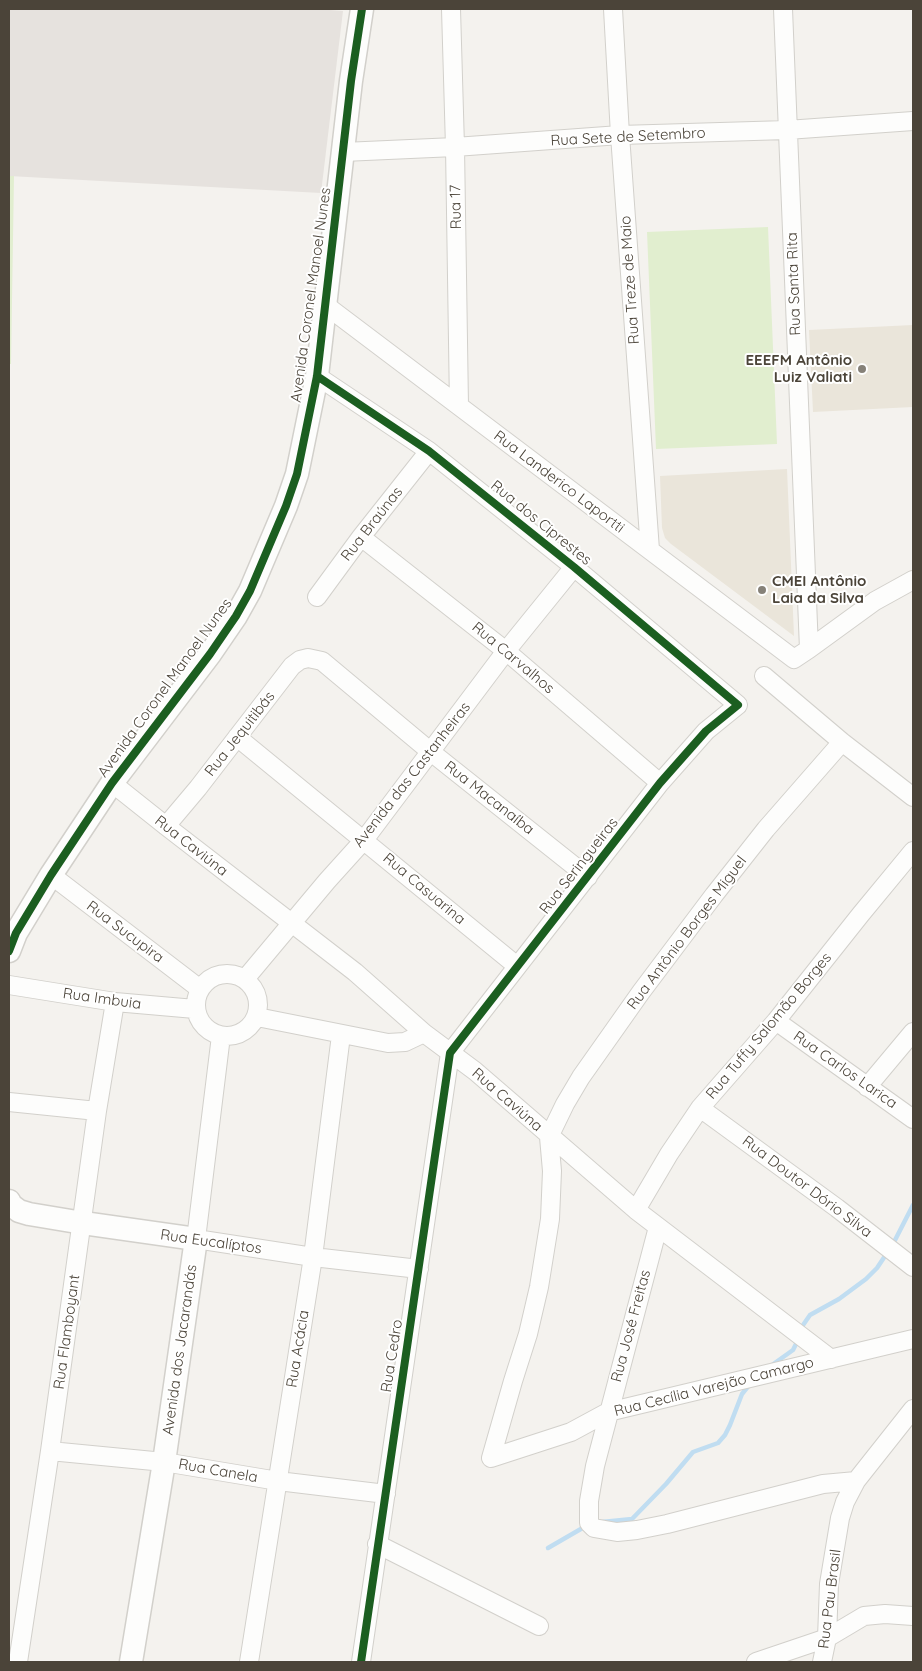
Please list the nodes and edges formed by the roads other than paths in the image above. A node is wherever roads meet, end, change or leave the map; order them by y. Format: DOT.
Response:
graph roads {
  1 [pos="362,9"];
  2 [pos="451,9"];
  3 [pos="613,9"];
  4 [pos="783,9"];
  5 [pos="913,121"];
  6 [pos="788,130"];
  7 [pos="620,135"];
  8 [pos="455,147"];
  9 [pos="343,152"];
  10 [pos="324,304"];
  11 [pos="317,376"];
  12 [pos="459,406"];
  13 [pos="429,451"];
  14 [pos="361,537"];
  15 [pos="650,550"];
  16 [pos="574,567"];
  17 [pos="913,580"];
  18 [pos="317,597"];
  19 [pos="809,650"];
  20 [pos="506,651"];
  21 [pos="322,661"];
  22 [pos="764,676"];
  23 [pos="738,704"];
  24 [pos="237,737"];
  25 [pos="842,742"];
  26 [pos="431,752"];
  27 [pos="112,783"];
  28 [pos="660,784"];
  29 [pos="913,797"];
  30 [pos="166,826"];
  31 [pos="364,840"];
  32 [pos="913,851"];
  33 [pos="51,875"];
  34 [pos="588,877"];
  35 [pos="292,924"];
  36 [pos="9,951"];
  37 [pos="516,966"];
  38 [pos="245,979"];
  39 [pos="9,985"];
  40 [pos="200,989"];
  41 [pos="115,1002"];
  42 [pos="195,1009"];
  43 [pos="256,1017"];
  44 [pos="776,1021"];
  45 [pos="913,1032"];
  46 [pos="424,1033"];
  47 [pos="341,1035"];
  48 [pos="221,1036"];
  49 [pos="450,1053"];
  50 [pos="867,1087"];
  51 [pos="9,1102"];
  52 [pos="700,1108"];
  53 [pos="97,1111"];
  54 [pos="913,1119"];
  55 [pos="549,1137"];
  56 [pos="9,1201"];
  57 [pos="636,1210"];
  58 [pos="83,1223"];
  59 [pos="658,1227"];
  60 [pos="196,1239"];
  61 [pos="313,1257"];
  62 [pos="913,1267"];
  63 [pos="419,1269"];
  64 [pos="913,1338"];
  65 [pos="831,1359"];
  66 [pos="913,1409"];
  67 [pos="608,1412"];
  68 [pos="50,1451"];
  69 [pos="164,1462"];
  70 [pos="278,1481"];
  71 [pos="856,1481"];
  72 [pos="386,1494"];
  73 [pos="377,1544"];
  74 [pos="913,1616"];
  75 [pos="540,1626"];
  76 [pos="827,1638"];
  77 [pos="18,1662"];
  78 [pos="131,1662"];
  79 [pos="249,1662"];
  80 [pos="361,1662"];
  81 [pos="756,1662"];
  82 [pos="822,1662"];
  1 -- 9 [label="street, Avenida Coronel Manoel Nunes"];
  2 -- 8 [label="street, Rua 17"];
  3 -- 7 [label="street, Rua Treze de Maio"];
  4 -- 6 [label="street, Rua Santa Rita"];
  5 -- 6 [label="street, Rua Sete de Setembro"];
  6 -- 7 [label="street, Rua Sete de Setembro"];
  6 -- 19 [label="street, Rua Santa Rita"];
  7 -- 8 [label="street, Rua Sete de Setembro"];
  7 -- 15 [label="street, Rua Treze de Maio"];
  8 -- 9 [label="street, Rua Sete de Setembro"];
  8 -- 12 [label="street, Rua 17"];
  9 -- 10 [label="street, Avenida Coronel Manoel Nunes"];
  10 -- 11 [label="street, Avenida Coronel Manoel Nunes"];
  10 -- 12 [label="street, Rua Landerico Laportti"];
  11 -- 13 [label="street, Rua dos Ciprestes"];
  11 -- 27 [label="street, Avenida Coronel Manoel Nunes"];
  12 -- 15 [label="street, Rua Landerico Laportti"];
  13 -- 14 [label="street, Rua Braúnas"];
  13 -- 16 [label="street, Rua dos Ciprestes"];
  14 -- 18 [label="street, Rua Braúnas"];
  14 -- 20 [label="street, Rua Carvalhos"];
  15 -- 19 [label="street, Rua Landerico Laportti"];
  16 -- 20 [label="street, Avenida das Castanheiras"];
  16 -- 23 [label="street, Rua dos Ciprestes"];
  17 -- 19 [label="street"];
  20 -- 26 [label="street, Avenida das Castanheiras"];
  20 -- 28 [label="street, Rua Carvalhos"];
  21 -- 24 [label="street, Rua Jequitibás"];
  21 -- 26 [label="street, Rua Macanaíba"];
  22 -- 25 [label="street"];
  23 -- 28 [label="street, Rua Seringueiras"];
  24 -- 30 [label="street, Rua Jequitibás"];
  24 -- 31 [label="street, Rua Casuarina"];
  25 -- 29 [label="street"];
  25 -- 55 [label="street, Rua Antônio Borges Miguel"];
  26 -- 31 [label="street, Avenida das Castanheiras"];
  26 -- 34 [label="street, Rua Macanaíba"];
  27 -- 30 [label="street, Rua Caviúna"];
  27 -- 33 [label="street, Avenida Coronel Manoel Nunes"];
  28 -- 34 [label="street, Rua Seringueiras"];
  30 -- 35 [label="street, Rua Caviúna"];
  31 -- 35 [label="street, Avenida das Castanheiras"];
  31 -- 37 [label="street, Rua Casuarina"];
  32 -- 44 [label="street, Rua Tuffy Salomão Borges"];
  33 -- 36 [label="street, Avenida Coronel Manoel Nunes"];
  33 -- 40 [label="street, Rua Sucupira"];
  34 -- 37 [label="street, Rua Seringueiras"];
  35 -- 38 [label="street, Avenida das Castanheiras"];
  35 -- 46 [label="street, Rua Caviúna"];
  37 -- 49 [label="street, Rua Seringueiras"];
  38 -- 40 [label="street"];
  38 -- 43 [label="street"];
  39 -- 41 [label="street, Rua Imbuia"];
  40 -- 42 [label="street"];
  41 -- 42 [label="street, Rua Imbuia"];
  41 -- 53 [label="street, Rua Flamboyant"];
  42 -- 48 [label="street"];
  43 -- 47 [label="street"];
  43 -- 48 [label="street"];
  44 -- 50 [label="street, Rua Carlos Larica"];
  44 -- 52 [label="street, Rua Tuffy Salomão Borges"];
  45 -- 50 [label="street"];
  46 -- 47 [label="street"];
  46 -- 49 [label="street, Rua Caviúna"];
  47 -- 61 [label="street, Rua Acácia"];
  48 -- 60 [label="street, Avenida dos Jacarandás"];
  49 -- 55 [label="street, Rua Caviúna"];
  49 -- 63 [label="street, Rua Cedro"];
  50 -- 54 [label="street, Rua Carlos Larica"];
  51 -- 53 [label="street"];
  52 -- 57 [label="street, Rua Tuffy Salomão Borges"];
  52 -- 62 [label="street, Rua Doutor Dório Silva"];
  53 -- 58 [label="street, Rua Flamboyant"];
  55 -- 57 [label="street, Rua Caviúna"];
  55 -- 67 [label="street, Rua Cecília Varejão Camargo"];
  56 -- 58 [label="street, Rua Eucalíptos"];
  57 -- 59 [label="street, Rua Caviúna"];
  58 -- 60 [label="street, Rua Eucalíptos"];
  58 -- 68 [label="street, Rua Flamboyant"];
  59 -- 65 [label="street, Rua Caviúna"];
  59 -- 67 [label="street, Rua José Freitas"];
  60 -- 61 [label="street, Rua Eucalíptos"];
  60 -- 69 [label="street, Avenida dos Jacarandás"];
  61 -- 63 [label="street, Rua Eucalíptos"];
  61 -- 70 [label="street, Rua Acácia"];
  63 -- 72 [label="street, Rua Cedro"];
  64 -- 65 [label="street, Rua Cecília Varejão Camargo"];
  65 -- 67 [label="street, Rua Cecília Varejão Camargo"];
  66 -- 71 [label="street, Rua Pau Brasil"];
  67 -- 71 [label="street, Rua José Freitas"];
  68 -- 69 [label="street, Rua Canela"];
  68 -- 77 [label="street, Rua Flamboyant"];
  69 -- 70 [label="street, Rua Canela"];
  69 -- 78 [label="street, Avenida dos Jacarandás"];
  70 -- 72 [label="street, Rua Canela"];
  70 -- 79 [label="street, Rua Acácia"];
  71 -- 76 [label="street, Rua Pau Brasil"];
  72 -- 73 [label="street, Rua Cedro"];
  73 -- 75 [label="street"];
  73 -- 80 [label="street, Rua Cedro"];
  74 -- 76 [label="street"];
  76 -- 81 [label="street"];
  76 -- 82 [label="street, Rua Pau Brasil"];
}
